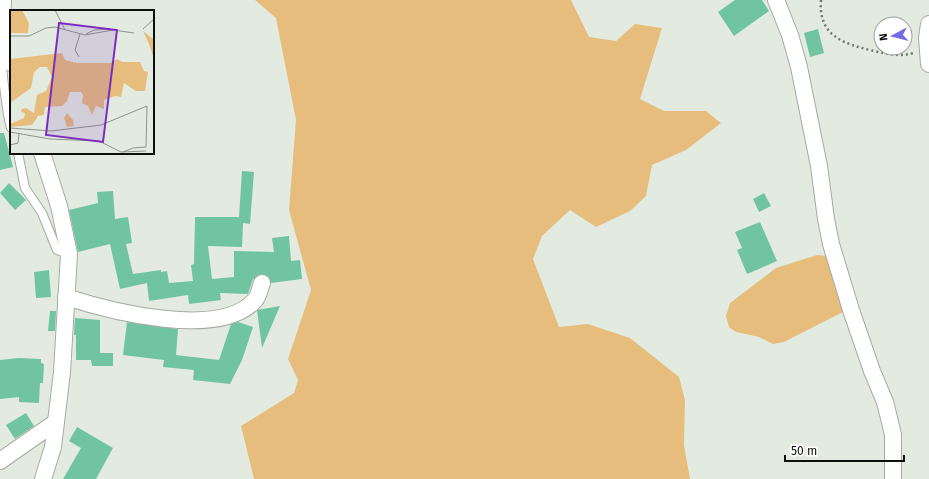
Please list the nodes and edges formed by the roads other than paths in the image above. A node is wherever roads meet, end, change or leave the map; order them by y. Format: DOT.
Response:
graph roads {
  1 [pos="3,0"];
  2 [pos="776,0"];
  3 [pos="929,24"];
  4 [pos="4,42"];
  5 [pos="928,56"];
  6 [pos="10,60"];
  7 [pos="10,124"];
  8 [pos="18,154"];
  9 [pos="42,154"];
  10 [pos="69,254"];
  11 [pos="262,283"];
  12 [pos="66,298"];
  13 [pos="56,422"];
  14 [pos="0,461"];
  15 [pos="43,479"];
  16 [pos="893,479"];
  1 -- 4 [label="street"];
  2 -- 16 [label="street"];
  3 -- 5 [label="street"];
  4 -- 6 [label="street"];
  4 -- 7 [label="lane"];
  8 -- 10 [label="lane"];
  9 -- 10 [label="street"];
  10 -- 12 [label="street"];
  11 -- 12 [label="street"];
  12 -- 13 [label="street"];
  13 -- 14 [label="street"];
  13 -- 15 [label="street"];
}
